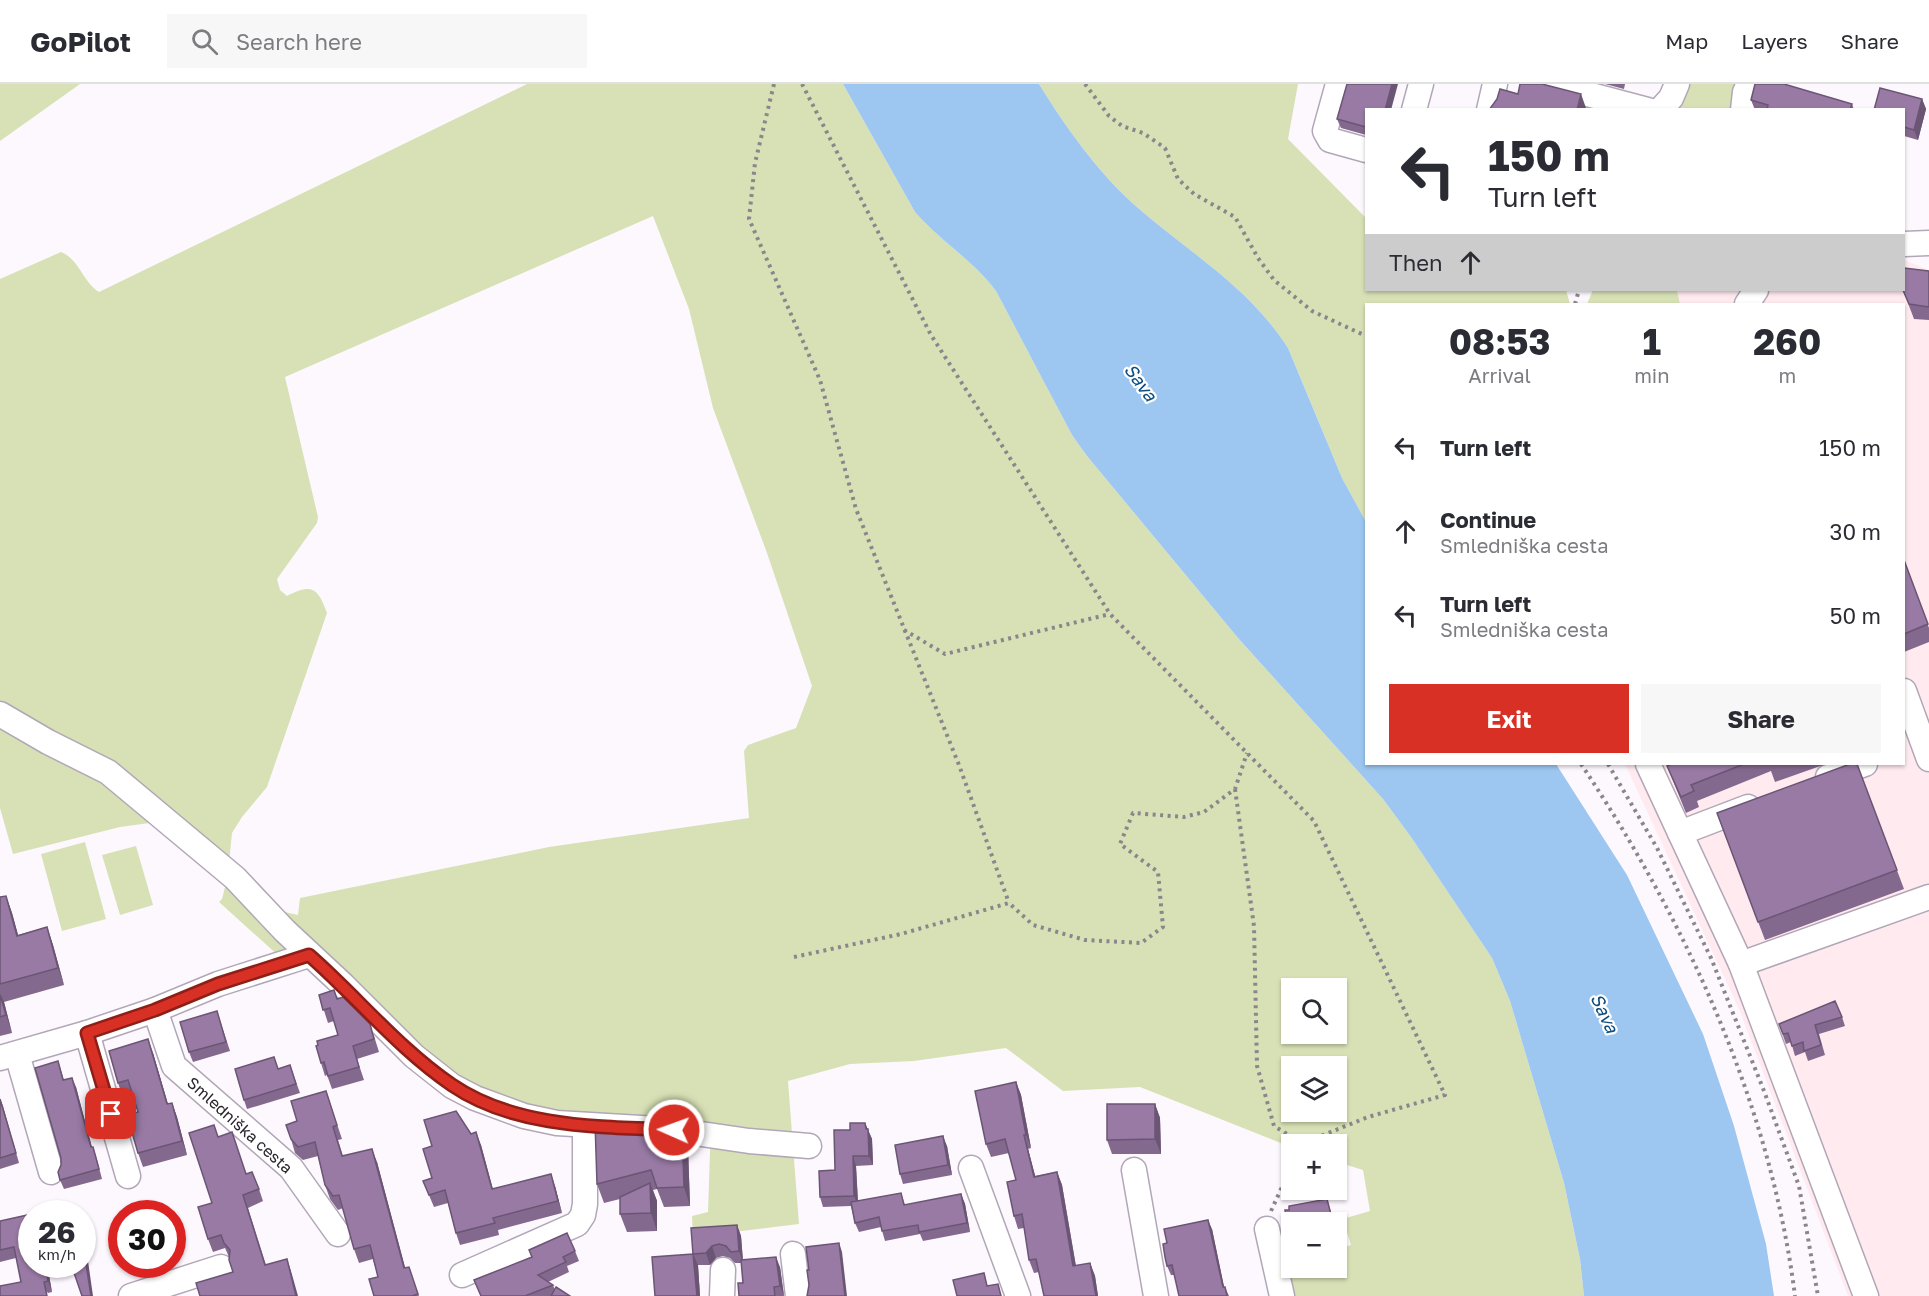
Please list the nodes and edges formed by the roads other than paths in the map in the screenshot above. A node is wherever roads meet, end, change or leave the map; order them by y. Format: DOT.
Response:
graph roads {
  1 [pos="1338,84"];
  2 [pos="1421,84"];
  3 [pos="1495,84"];
  4 [pos="1549,84"];
  5 [pos="1677,84"];
  6 [pos="1749,84"];
  7 [pos="1415,108"];
  8 [pos="1489,108"];
  9 [pos="1639,108"];
  10 [pos="1662,108"];
  11 [pos="1743,108"];
  12 [pos="1365,150"];
  13 [pos="1929,243"];
  14 [pos="1905,244"];
  15 [pos="1905,695"];
  16 [pos="0,714"];
  17 [pos="1918,750"];
  18 [pos="1648,765"];
  19 [pos="1862,765"];
  20 [pos="1812,783"];
  21 [pos="1769,799"];
  22 [pos="1680,833"];
  23 [pos="1929,897"];
  24 [pos="309,955"];
  25 [pos="1741,964"];
  26 [pos="155,1010"];
  27 [pos="87,1033"];
  28 [pos="8,1056"];
  29 [pos="585,1125"];
  30 [pos="809,1146"];
  31 [pos="970,1168"];
  32 [pos="1134,1170"];
  33 [pos="51,1172"];
  34 [pos="128,1176"];
  35 [pos="1267,1229"];
  36 [pos="338,1234"];
  37 [pos="793,1254"];
  38 [pos="221,1267"];
  39 [pos="723,1270"];
  40 [pos="462,1275"];
  41 [pos="131,1296"];
  42 [pos="722,1296"];
  43 [pos="798,1296"];
  44 [pos="1018,1296"];
  45 [pos="1156,1296"];
  46 [pos="1282,1296"];
  47 [pos="1866,1296"];
  1 -- 12 [label="street"];
  2 -- 7 [label="street"];
  3 -- 8 [label="street"];
  4 -- 9 [label="street"];
  5 -- 10 [label="street"];
  6 -- 11 [label="street"];
  13 -- 14 [label="street"];
  15 -- 17 [label="street"];
  16 -- 24 [label="street"];
  18 -- 22 [label="street"];
  19 -- 20 [label="street"];
  21 -- 22 [label="street"];
  22 -- 25 [label="street"];
  23 -- 25 [label="street"];
  24 -- 26 [label="street"];
  24 -- 29 [label="street"];
  25 -- 47 [label="street"];
  26 -- 27 [label="street"];
  26 -- 36 [label="street, Smledniška cesta"];
  27 -- 28 [label="street"];
  27 -- 34 [label="street"];
  28 -- 33 [label="street"];
  29 -- 30 [label="street"];
  29 -- 40 [label="street"];
  31 -- 44 [label="street"];
  32 -- 45 [label="street"];
  35 -- 46 [label="street"];
  37 -- 43 [label="street"];
  38 -- 41 [label="street"];
  39 -- 42 [label="street"];
}
